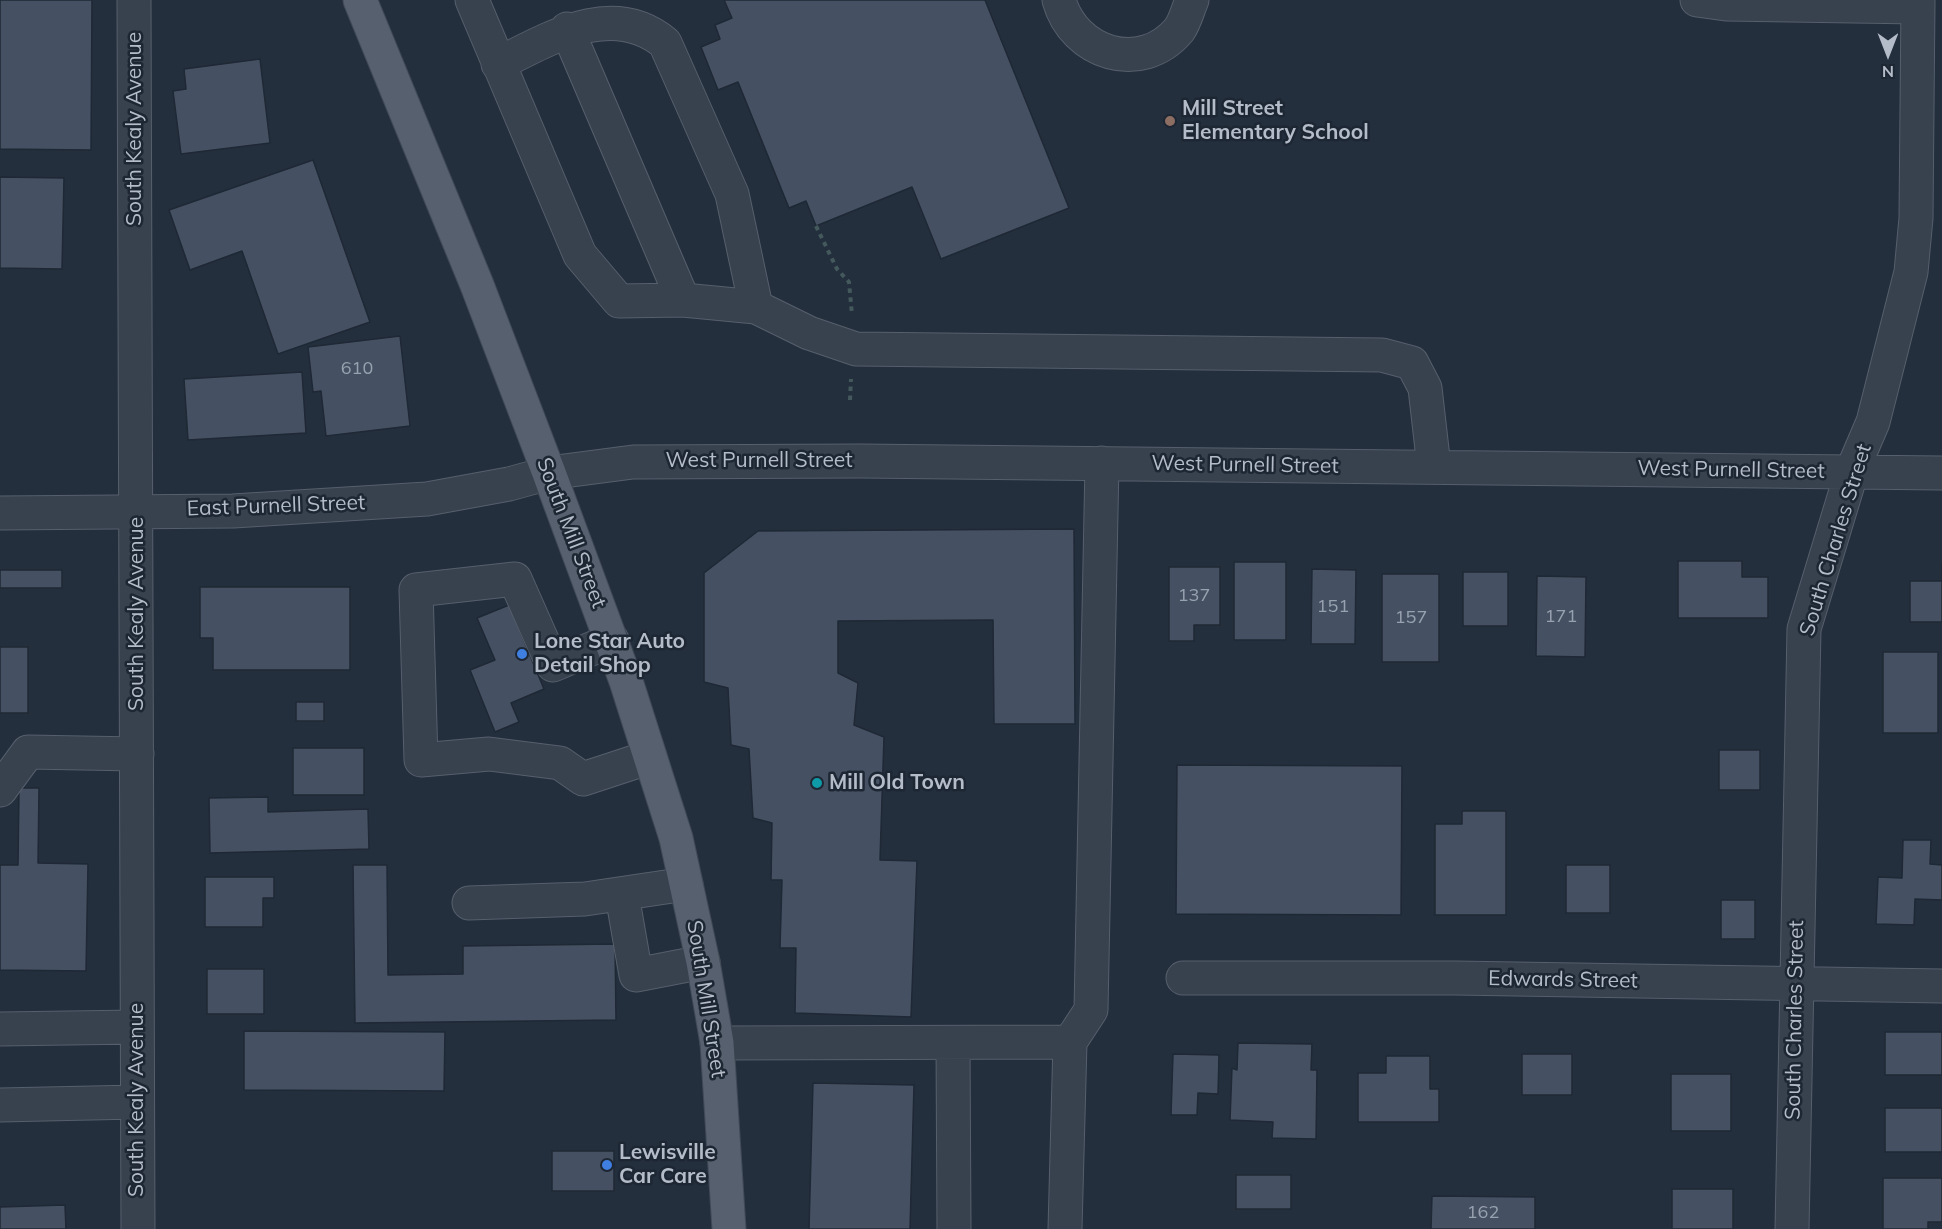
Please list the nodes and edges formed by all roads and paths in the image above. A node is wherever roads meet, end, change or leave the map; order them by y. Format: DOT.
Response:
graph roads {
  1 [pos="134,0"];
  2 [pos="360,0"];
  3 [pos="472,0"];
  4 [pos="1059,0"];
  5 [pos="1192,0"];
  6 [pos="1697,0"];
  7 [pos="1918,3"];
  8 [pos="567,29"];
  9 [pos="498,64"];
  10 [pos="1929,218"];
  11 [pos="683,300"];
  12 [pos="756,307"];
  13 [pos="1102,464"];
  14 [pos="1434,467"];
  15 [pos="1851,471"];
  16 [pos="549,473"];
  17 [pos="1942,473"];
  18 [pos="136,510"];
  19 [pos="0,513"];
  20 [pos="612,640"];
  21 [pos="136,754"];
  22 [pos="650,757"];
  23 [pos="0,790"];
  24 [pos="686,884"];
  25 [pos="622,895"];
  26 [pos="469,903"];
  27 [pos="703,962"];
  28 [pos="1184,978"];
  29 [pos="1795,983"];
  30 [pos="1942,986"];
  31 [pos="136,1027"];
  32 [pos="0,1029"];
  33 [pos="1070,1042"];
  34 [pos="717,1043"];
  35 [pos="953,1044"];
  36 [pos="136,1102"];
  37 [pos="0,1105"];
  38 [pos="138,1229"];
  39 [pos="729,1229"];
  40 [pos="954,1229"];
  41 [pos="1065,1229"];
  42 [pos="1792,1229"];
  1 -- 18 [label="street, South Kealy Avenue"];
  2 -- 16 [label="main road, South Mill Street"];
  3 -- 9 [label="street"];
  4 -- 5 [label="street"];
  6 -- 7 [label="street"];
  7 -- 10 [label="street, South Charles Street"];
  8 -- 9 [label="street"];
  8 -- 11 [label="street"];
  8 -- 12 [label="street"];
  9 -- 11 [label="street"];
  10 -- 15 [label="street, South Charles Street"];
  11 -- 12 [label="street"];
  12 -- 14 [label="street"];
  13 -- 14 [label="street, West Purnell Street"];
  13 -- 16 [label="street, West Purnell Street"];
  13 -- 33 [label="street"];
  14 -- 15 [label="street, West Purnell Street"];
  15 -- 17 [label="street, West Purnell Street"];
  15 -- 29 [label="street, South Charles Street"];
  16 -- 18 [label="street, East Purnell Street"];
  16 -- 20 [label="main road, South Mill Street"];
  18 -- 19 [label="street, East Purnell Street"];
  18 -- 21 [label="street, South Kealy Avenue"];
  20 -- 22 [label="main road, South Mill Street"];
  20 -- 22 [label="street"];
  21 -- 23 [label="street"];
  21 -- 31 [label="street, South Kealy Avenue"];
  22 -- 24 [label="main road, South Mill Street"];
  24 -- 25 [label="street"];
  24 -- 27 [label="main road, South Mill Street"];
  25 -- 26 [label="street"];
  25 -- 27 [label="street"];
  27 -- 34 [label="main road, South Mill Street"];
  28 -- 29 [label="street, Edwards Street"];
  29 -- 30 [label="street, Edwards Street"];
  29 -- 42 [label="street, South Charles Street"];
  31 -- 32 [label="street"];
  31 -- 36 [label="street, South Kealy Avenue"];
  33 -- 35 [label="street"];
  33 -- 41 [label="street"];
  34 -- 35 [label="street"];
  34 -- 39 [label="main road, South Mill Street"];
  35 -- 40 [label="street"];
  36 -- 37 [label="street"];
  36 -- 38 [label="street, South Kealy Avenue"];
}
